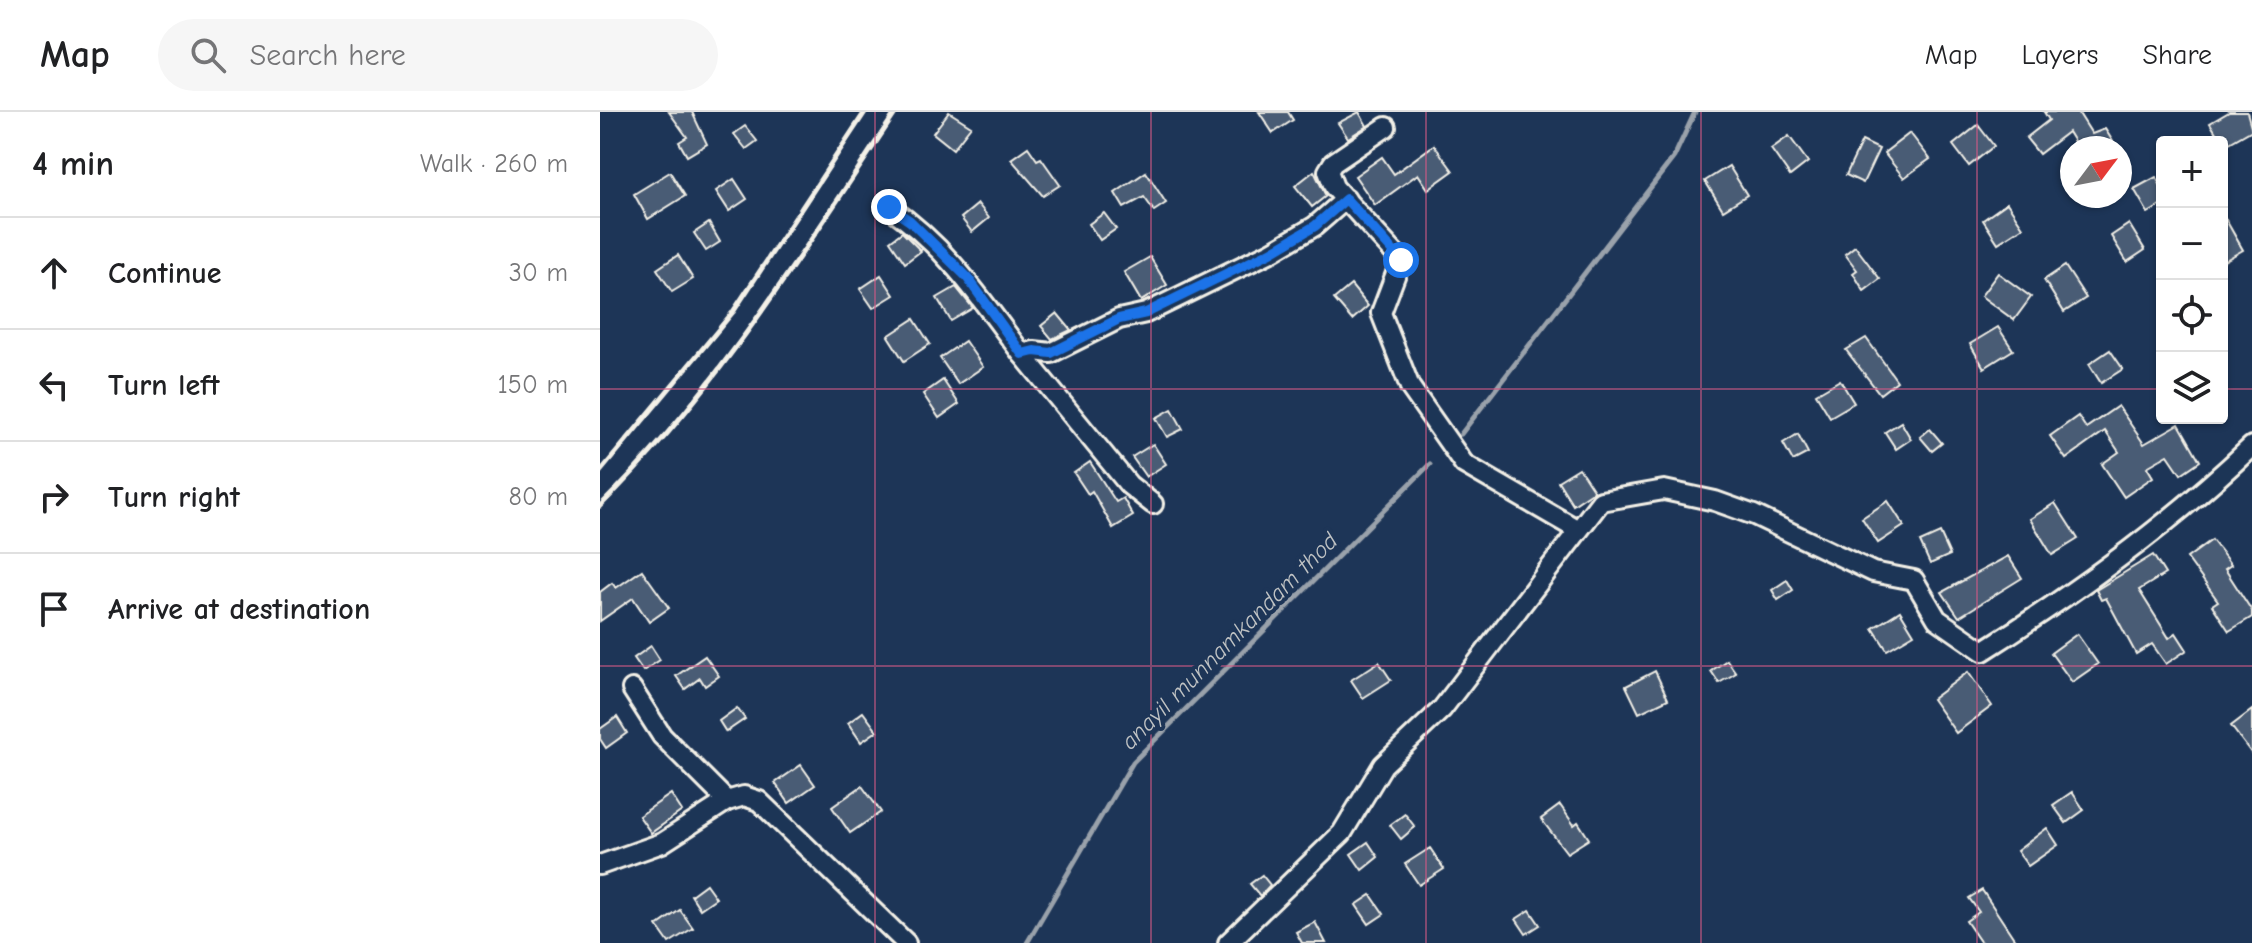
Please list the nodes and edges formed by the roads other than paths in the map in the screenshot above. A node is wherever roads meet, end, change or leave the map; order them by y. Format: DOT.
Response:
graph roads {
  1 [pos="1386,127"];
  2 [pos="1346,199"];
  3 [pos="889,207"];
  4 [pos="1022,354"];
  5 [pos="2252,446"];
  6 [pos="1153,504"];
  7 [pos="1578,530"];
  8 [pos="632,689"];
  9 [pos="727,801"];
  10 [pos="600,865"];
  11 [pos="906,943"];
  12 [pos="1228,943"];
  1 -- 2 [label="street"];
  2 -- 4 [label="street"];
  2 -- 7 [label="street"];
  3 -- 4 [label="street"];
  4 -- 6 [label="street"];
  5 -- 7 [label="street"];
  7 -- 12 [label="street"];
  8 -- 9 [label="street"];
  9 -- 10 [label="street"];
  9 -- 11 [label="street"];
}
